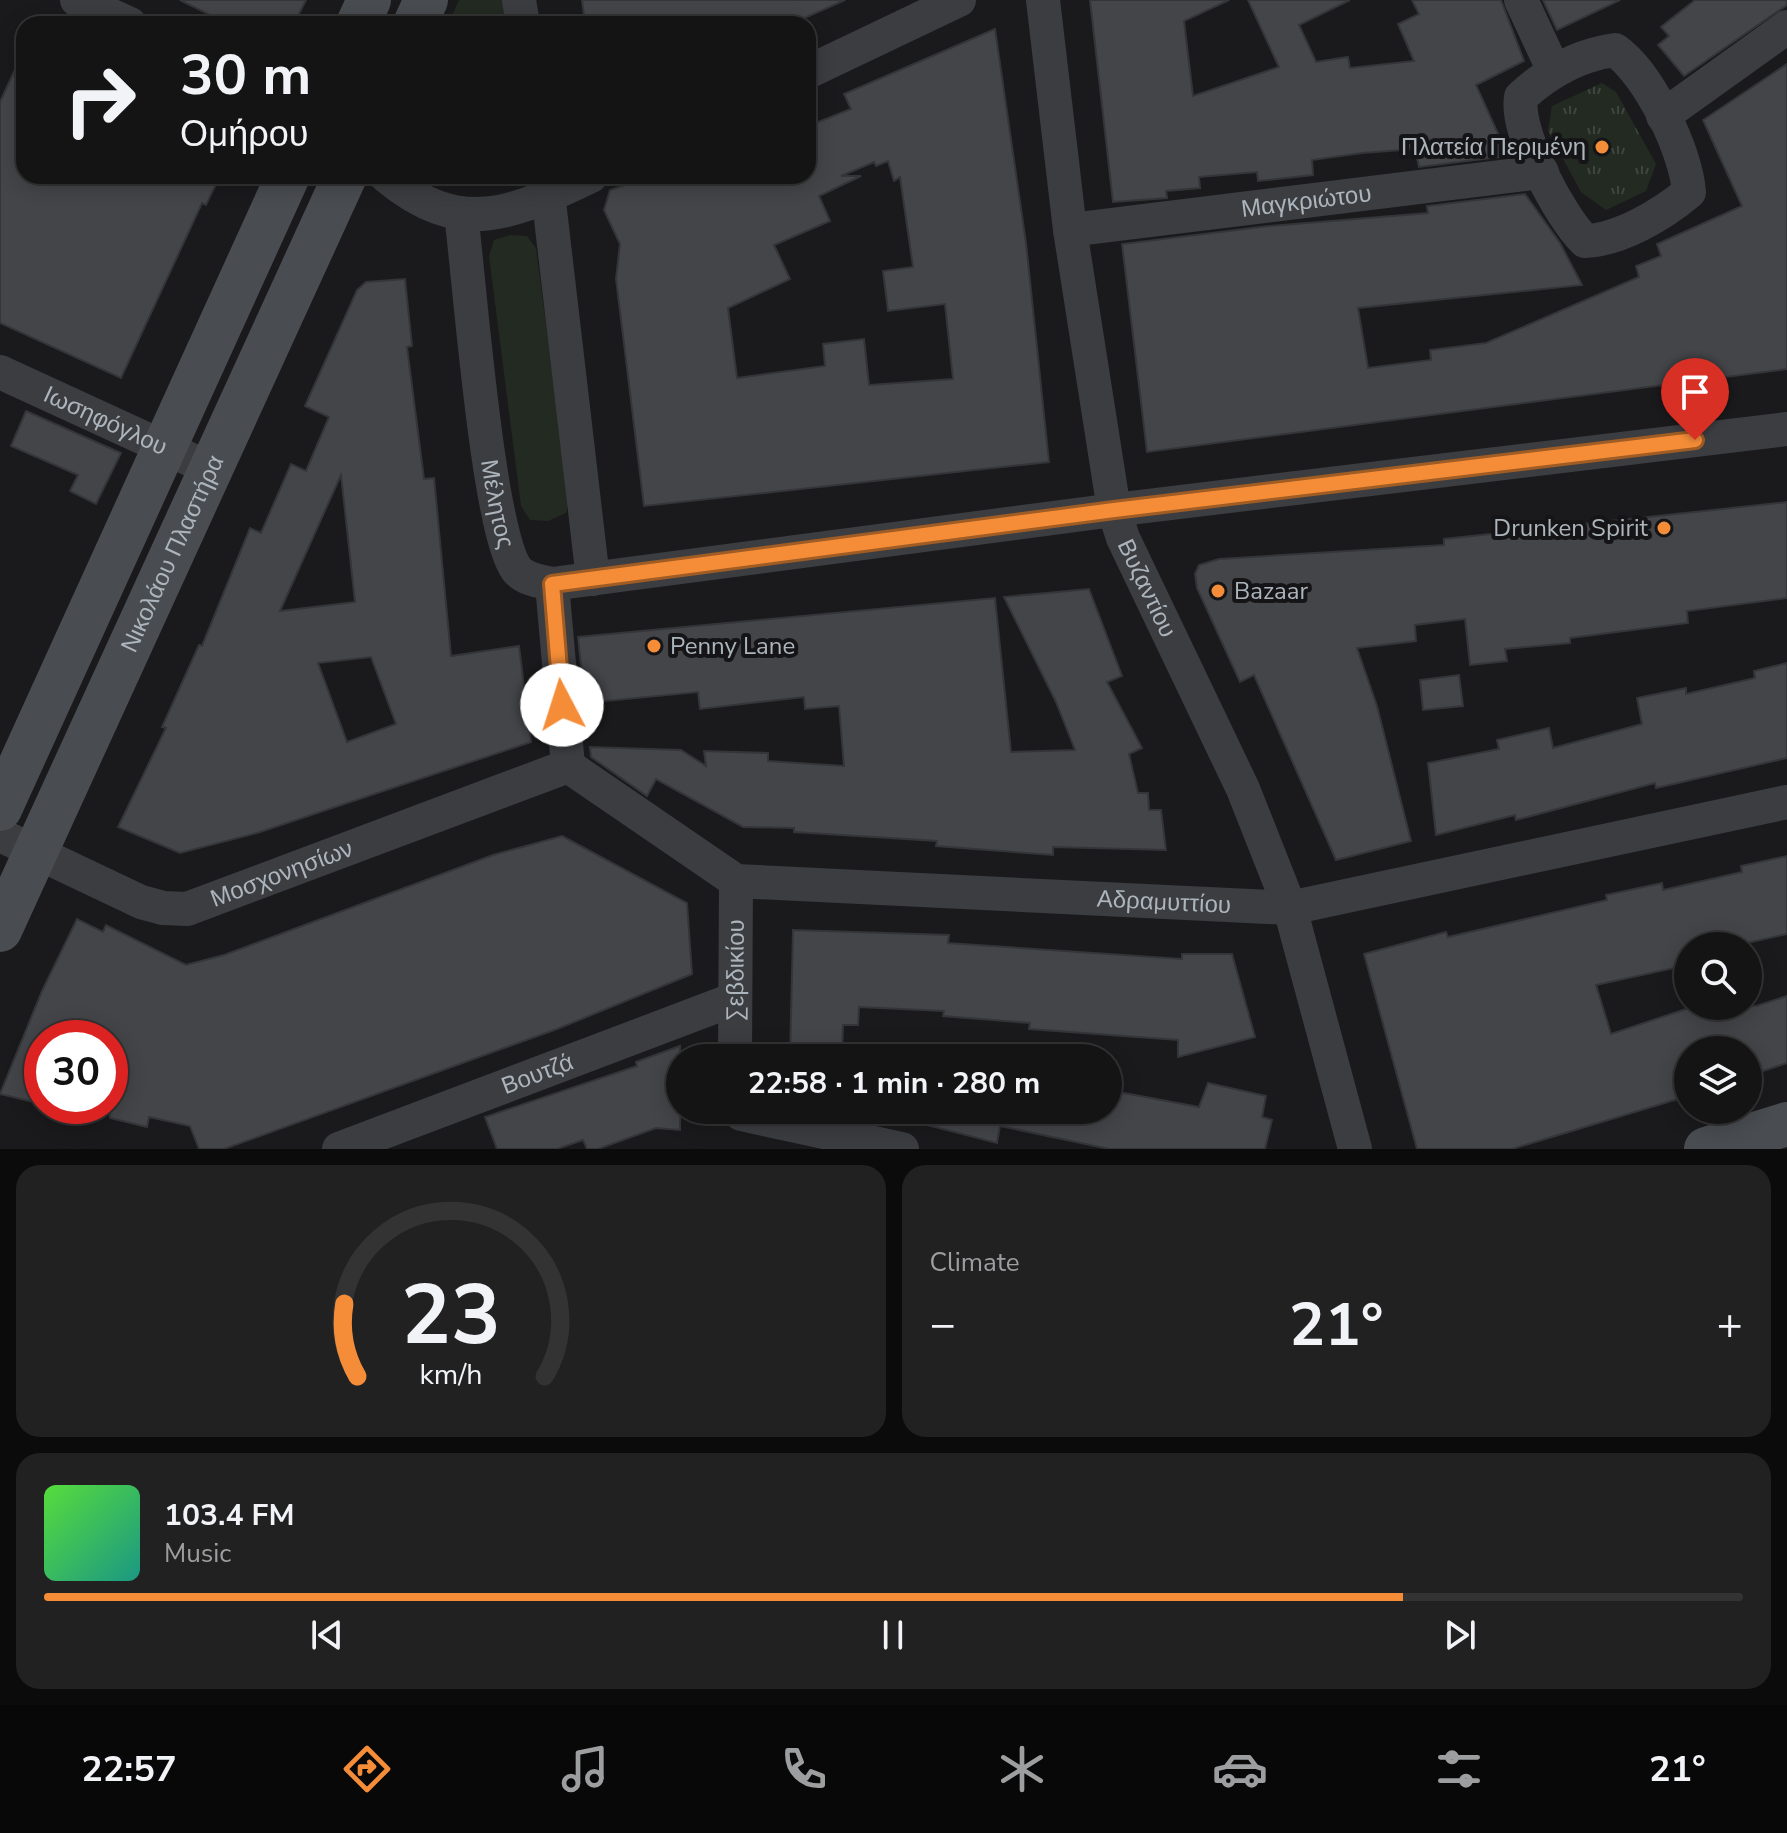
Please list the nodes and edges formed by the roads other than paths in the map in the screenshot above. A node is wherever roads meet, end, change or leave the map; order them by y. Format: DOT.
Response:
graph roads {
  1 [pos="77,0"];
  2 [pos="959,0"];
  3 [pos="1043,0"];
  4 [pos="1521,0"];
  5 [pos="112,16"];
  6 [pos="1787,27"];
  7 [pos="816,68"];
  8 [pos="1554,71"];
  9 [pos="1663,116"];
  10 [pos="1542,172"];
  11 [pos="284,184"];
  12 [pos="341,184"];
  13 [pos="397,184"];
  14 [pos="547,186"];
  15 [pos="461,214"];
  16 [pos="1070,230"];
  17 [pos="0,372"];
  18 [pos="1787,429"];
  19 [pos="165,447"];
  20 [pos="211,469"];
  21 [pos="1114,510"];
  22 [pos="593,579"];
  23 [pos="552,584"];
  24 [pos="568,766"];
  25 [pos="1787,802"];
  26 [pos="0,809"];
  27 [pos="18,843"];
  28 [pos="736,881"];
  29 [pos="1290,908"];
  30 [pos="0,930"];
  31 [pos="735,999"];
  32 [pos="735,1044"];
  33 [pos="787,1124"];
  34 [pos="1787,1124"];
  35 [pos="339,1149"];
  36 [pos="902,1149"];
  37 [pos="1355,1149"];
  38 [pos="1706,1149"];
  1 -- 5 [label="street"];
  2 -- 7 [label="street"];
  3 -- 16 [label="street, Βυζαντίου"];
  4 -- 8 [label="street"];
  6 -- 9 [label="street"];
  8 -- 9 [label="street"];
  8 -- 10 [label="street"];
  9 -- 10 [label="street"];
  10 -- 16 [label="street, Μαγκριώτου"];
  11 -- 19 [label="street, Νικολάου Πλαστήρα"];
  12 -- 20 [label="street, Νικολάου Πλαστήρα"];
  13 -- 15 [label="street"];
  14 -- 15 [label="street"];
  14 -- 22 [label="street"];
  15 -- 23 [label="street, Μέλητος"];
  16 -- 21 [label="street, Βυζαντίου"];
  17 -- 19 [label="street, Ιωσηφόγλου"];
  18 -- 21 [label="street"];
  19 -- 20 [label="street, Ιωσηφόγλου"];
  19 -- 26 [label="street, Νικολάου Πλαστήρα"];
  20 -- 27 [label="street, Νικολάου Πλαστήρα"];
  21 -- 22 [label="street"];
  21 -- 29 [label="street, Βυζαντίου"];
  22 -- 23 [label="street"];
  23 -- 24 [label="street"];
  24 -- 27 [label="street, Μοσχονησίων"];
  24 -- 28 [label="street"];
  25 -- 29 [label="street, Αδραμυττίου"];
  27 -- 30 [label="street, Νικολάου Πλαστήρα"];
  28 -- 29 [label="street, Αδραμυττίου"];
  28 -- 31 [label="street, Σεβδικίου"];
  29 -- 37 [label="street, Βυζαντίου"];
  31 -- 32 [label="street, Σεβδικίου"];
  31 -- 35 [label="street, Βουτζά"];
  33 -- 36 [label="street"];
  34 -- 38 [label="street"];
}
